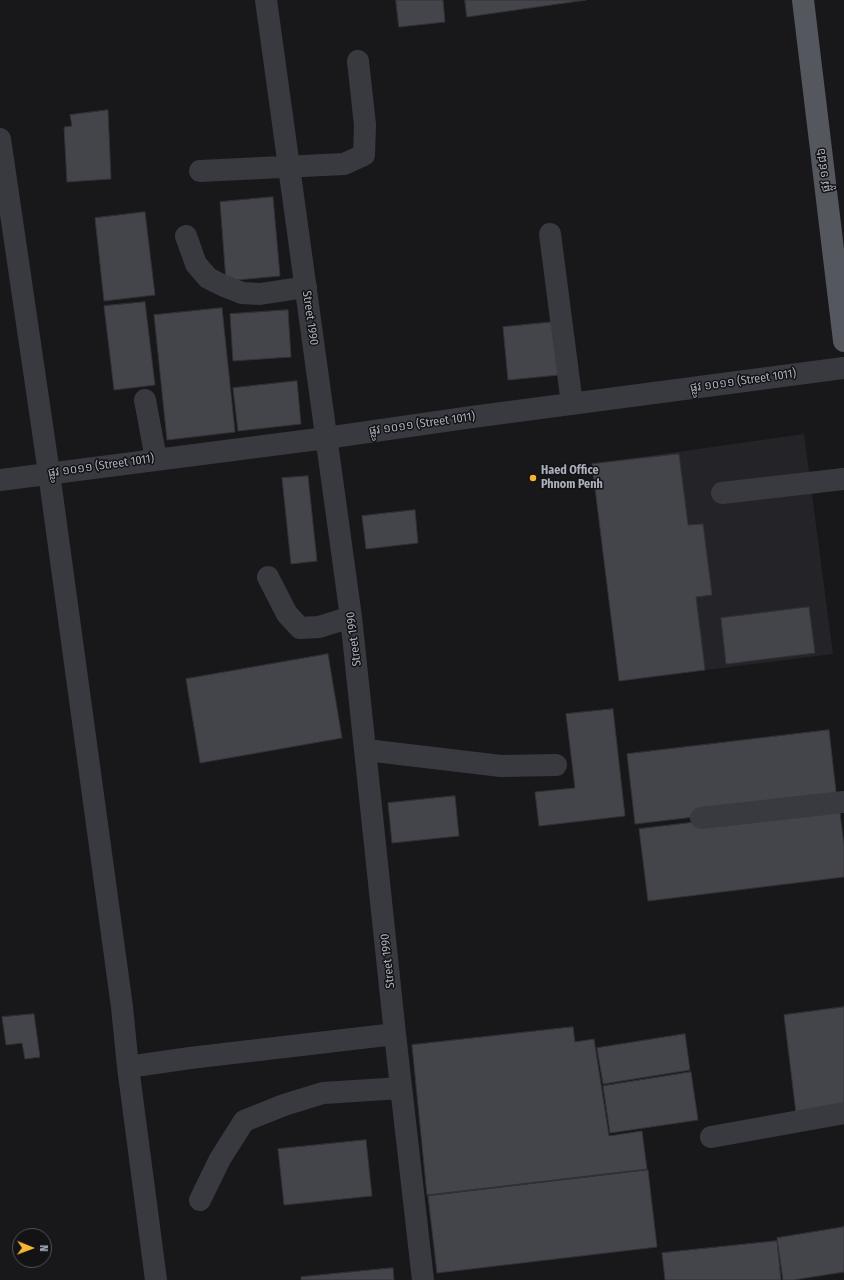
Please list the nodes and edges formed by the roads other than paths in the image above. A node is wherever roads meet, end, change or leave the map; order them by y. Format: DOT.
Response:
graph roads {
  1 [pos="266,0"];
  2 [pos="803,0"];
  3 [pos="358,61"];
  4 [pos="0,139"];
  5 [pos="288,167"];
  6 [pos="200,171"];
  7 [pos="550,234"];
  8 [pos="186,236"];
  9 [pos="306,287"];
  10 [pos="844,341"];
  11 [pos="844,368"];
  12 [pos="145,400"];
  13 [pos="572,404"];
  14 [pos="326,438"];
  15 [pos="156,459"];
  16 [pos="49,473"];
  17 [pos="844,479"];
  18 [pos="0,480"];
  19 [pos="722,494"];
  20 [pos="268,577"];
  21 [pos="351,617"];
  22 [pos="366,750"];
  23 [pos="556,765"];
  24 [pos="844,802"];
  25 [pos="701,818"];
  26 [pos="395,1034"];
  27 [pos="128,1067"];
  28 [pos="401,1088"];
  29 [pos="844,1113"];
  30 [pos="711,1137"];
  31 [pos="200,1200"];
  32 [pos="156,1280"];
  33 [pos="423,1280"];
  1 -- 5 [label="street, Street 1990"];
  2 -- 10 [label="main road, ផ្លូវ ១៩៨៦"];
  3 -- 5 [label="street"];
  4 -- 16 [label="street"];
  5 -- 6 [label="street"];
  5 -- 9 [label="street, Street 1990"];
  7 -- 13 [label="street"];
  8 -- 9 [label="street"];
  9 -- 14 [label="street, Street 1990"];
  11 -- 13 [label="street, ផ្លូវ ១០១១ (Street 1011)"];
  12 -- 15 [label="street"];
  13 -- 14 [label="street, ផ្លូវ ១០១១ (Street 1011)"];
  14 -- 15 [label="street, ផ្លូវ ១០១១ (Street 1011)"];
  14 -- 21 [label="street, Street 1990"];
  15 -- 16 [label="street, ផ្លូវ ១០១១ (Street 1011)"];
  16 -- 18 [label="street, ផ្លូវ ១០១១ (Street 1011)"];
  16 -- 27 [label="street"];
  17 -- 19 [label="street"];
  20 -- 21 [label="street"];
  21 -- 22 [label="street, Street 1990"];
  22 -- 23 [label="street"];
  22 -- 26 [label="street, Street 1990"];
  24 -- 25 [label="street"];
  26 -- 27 [label="street"];
  26 -- 28 [label="street, Street 1990"];
  27 -- 32 [label="street"];
  28 -- 31 [label="street"];
  28 -- 33 [label="street, Street 1990"];
  29 -- 30 [label="street"];
}
